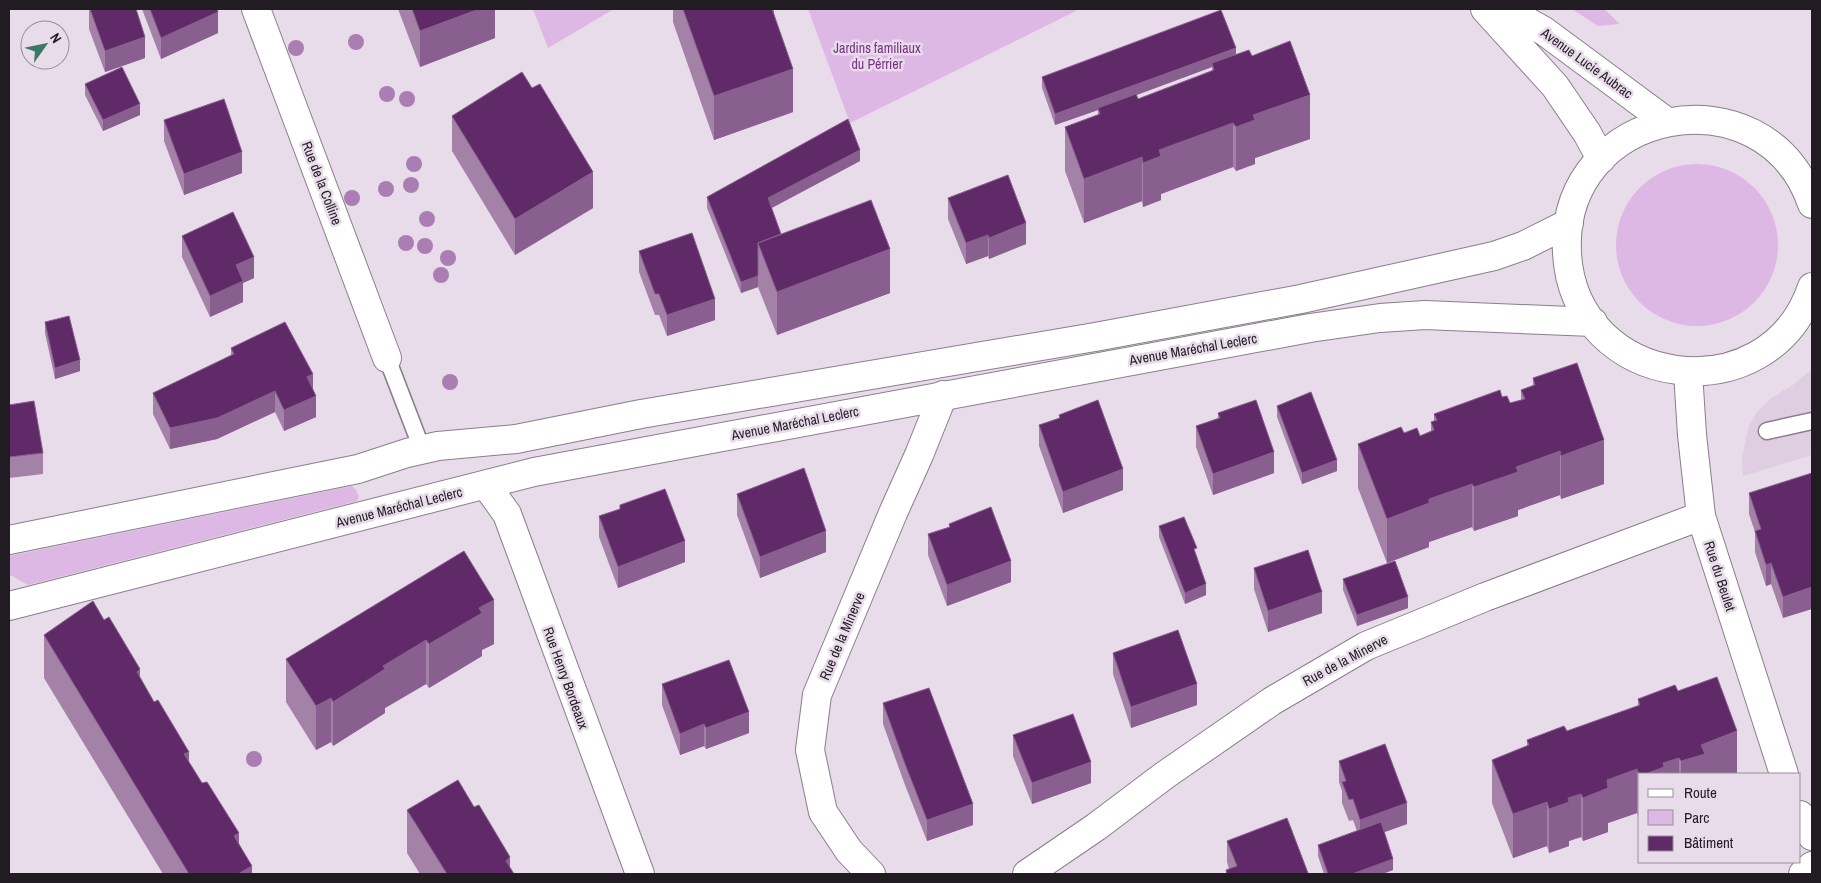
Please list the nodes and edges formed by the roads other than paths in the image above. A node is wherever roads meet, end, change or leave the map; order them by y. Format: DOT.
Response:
graph roads {
  1 [pos="256,9"];
  2 [pos="1484,9"];
  3 [pos="1505,9"];
  4 [pos="1667,122"];
  5 [pos="1601,159"];
  6 [pos="1804,173"];
  7 [pos="1812,204"];
  8 [pos="1569,223"];
  9 [pos="1812,288"];
  10 [pos="1592,322"];
  11 [pos="387,358"];
  12 [pos="1688,372"];
  13 [pos="943,395"];
  14 [pos="1812,421"];
  15 [pos="1767,431"];
  16 [pos="422,449"];
  17 [pos="486,485"];
  18 [pos="1701,516"];
  19 [pos="9,540"];
  20 [pos="9,606"];
  21 [pos="1784,773"];
  22 [pos="1801,817"];
  23 [pos="1812,836"];
  24 [pos="1812,866"];
  25 [pos="640,874"];
  26 [pos="871,874"];
  27 [pos="1027,874"];
  28 [pos="1803,874"];
  1 -- 11 [label="main road, Rue de la Colline"];
  2 -- 5 [label="main road, Avenue Lucie Aubrac"];
  3 -- 4 [label="main road, Avenue Lucie Aubrac"];
  4 -- 5 [label="main road"];
  4 -- 6 [label="main road"];
  5 -- 8 [label="main road"];
  6 -- 7 [label="main road"];
  8 -- 10 [label="main road"];
  8 -- 16 [label="main road"];
  9 -- 12 [label="main road"];
  10 -- 12 [label="main road"];
  10 -- 13 [label="main road, Avenue Maréchal Leclerc"];
  11 -- 16 [label="lane"];
  12 -- 18 [label="main road, Rue du Beulet"];
  13 -- 17 [label="main road, Avenue Maréchal Leclerc"];
  13 -- 26 [label="main road, Rue de la Minerve"];
  14 -- 15 [label="lane"];
  16 -- 19 [label="main road"];
  17 -- 20 [label="main road, Avenue Maréchal Leclerc"];
  17 -- 25 [label="main road, Rue Henry Bordeaux"];
  18 -- 21 [label="main road, Rue du Beulet"];
  18 -- 27 [label="main road, Rue de la Minerve"];
  22 -- 23 [label="main road"];
  24 -- 28 [label="main road"];
}
